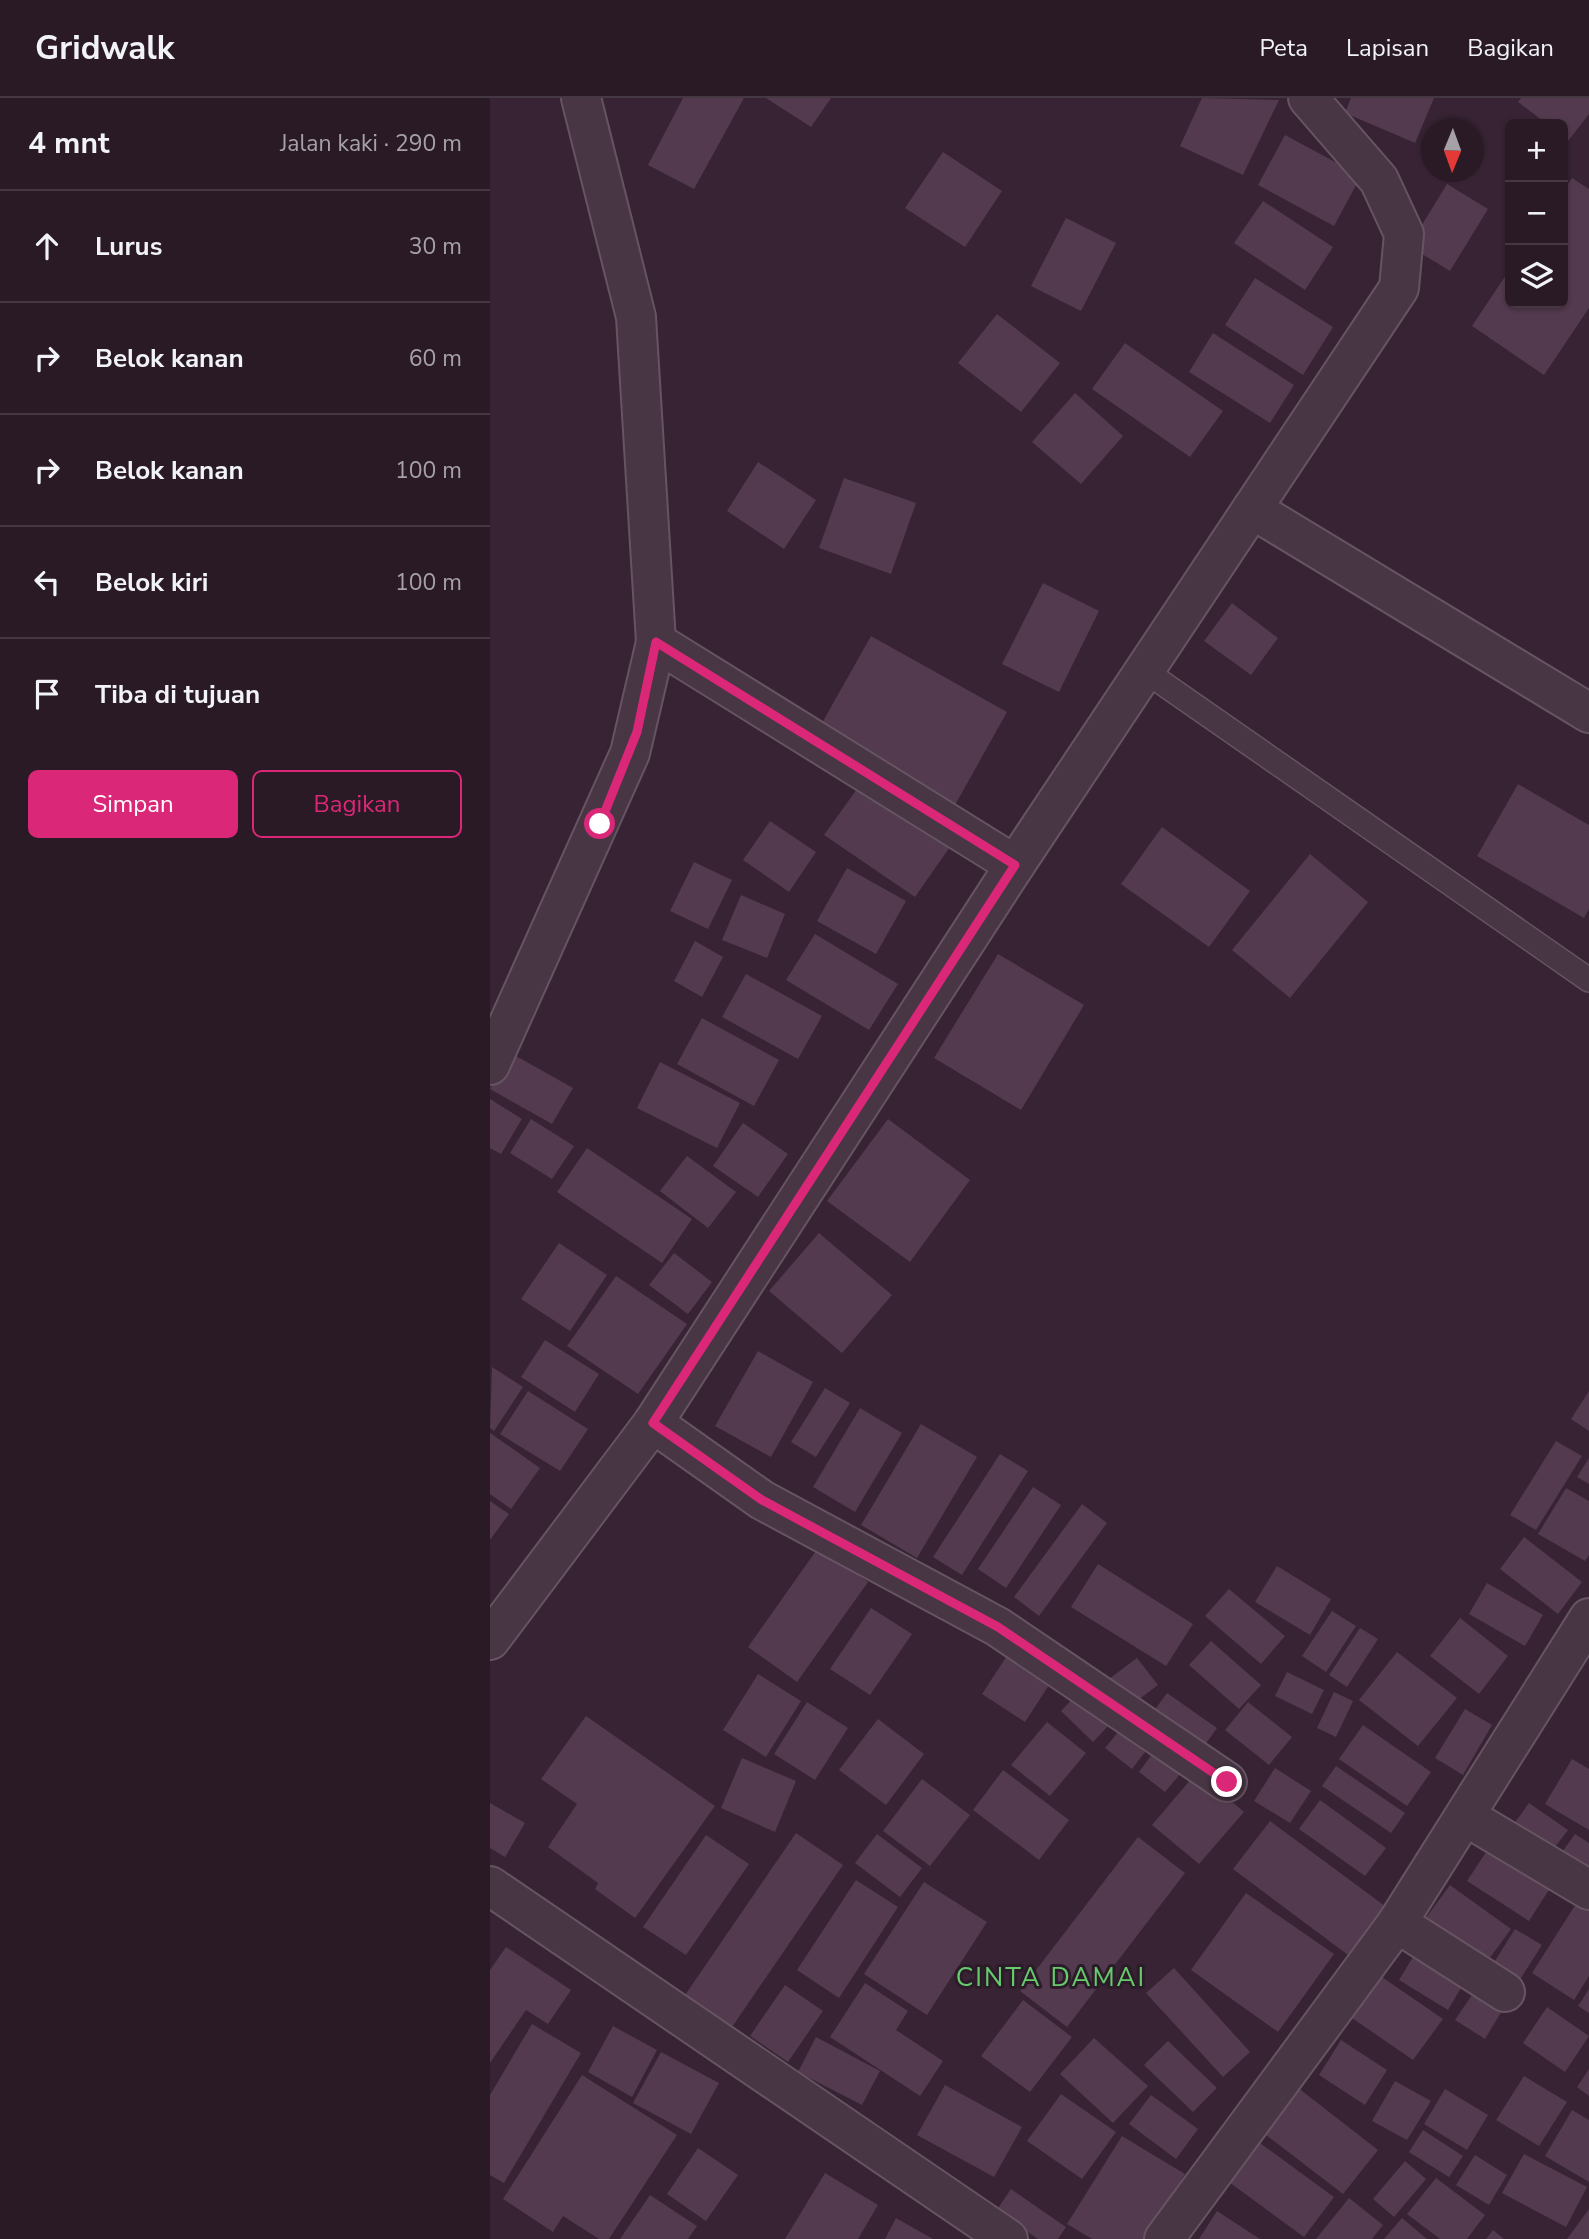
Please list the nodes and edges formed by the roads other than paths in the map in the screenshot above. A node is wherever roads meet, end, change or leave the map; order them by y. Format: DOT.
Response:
graph roads {
  1 [pos="581,98"];
  2 [pos="1308,98"];
  3 [pos="1252,509"];
  4 [pos="656,642"];
  5 [pos="1145,671"];
  6 [pos="1589,713"];
  7 [pos="1015,865"];
  8 [pos="1589,980"];
  9 [pos="490,1065"];
  10 [pos="653,1423"];
  11 [pos="1589,1618"];
  12 [pos="490,1640"];
  13 [pos="1227,1782"];
  14 [pos="1465,1816"];
  15 [pos="490,1886"];
  16 [pos="1589,1890"];
  17 [pos="1397,1923"];
  18 [pos="1505,1992"];
  19 [pos="1008,2239"];
  20 [pos="1164,2239"];
  1 -- 4 [label="street"];
  2 -- 3 [label="street"];
  3 -- 5 [label="street"];
  3 -- 6 [label="street"];
  4 -- 7 [label="street"];
  4 -- 9 [label="street"];
  5 -- 7 [label="street"];
  5 -- 8 [label="lane"];
  7 -- 10 [label="street"];
  10 -- 12 [label="street"];
  10 -- 13 [label="street"];
  11 -- 14 [label="street"];
  14 -- 16 [label="street"];
  14 -- 17 [label="street"];
  15 -- 19 [label="street"];
  17 -- 18 [label="street"];
  17 -- 20 [label="street"];
}
